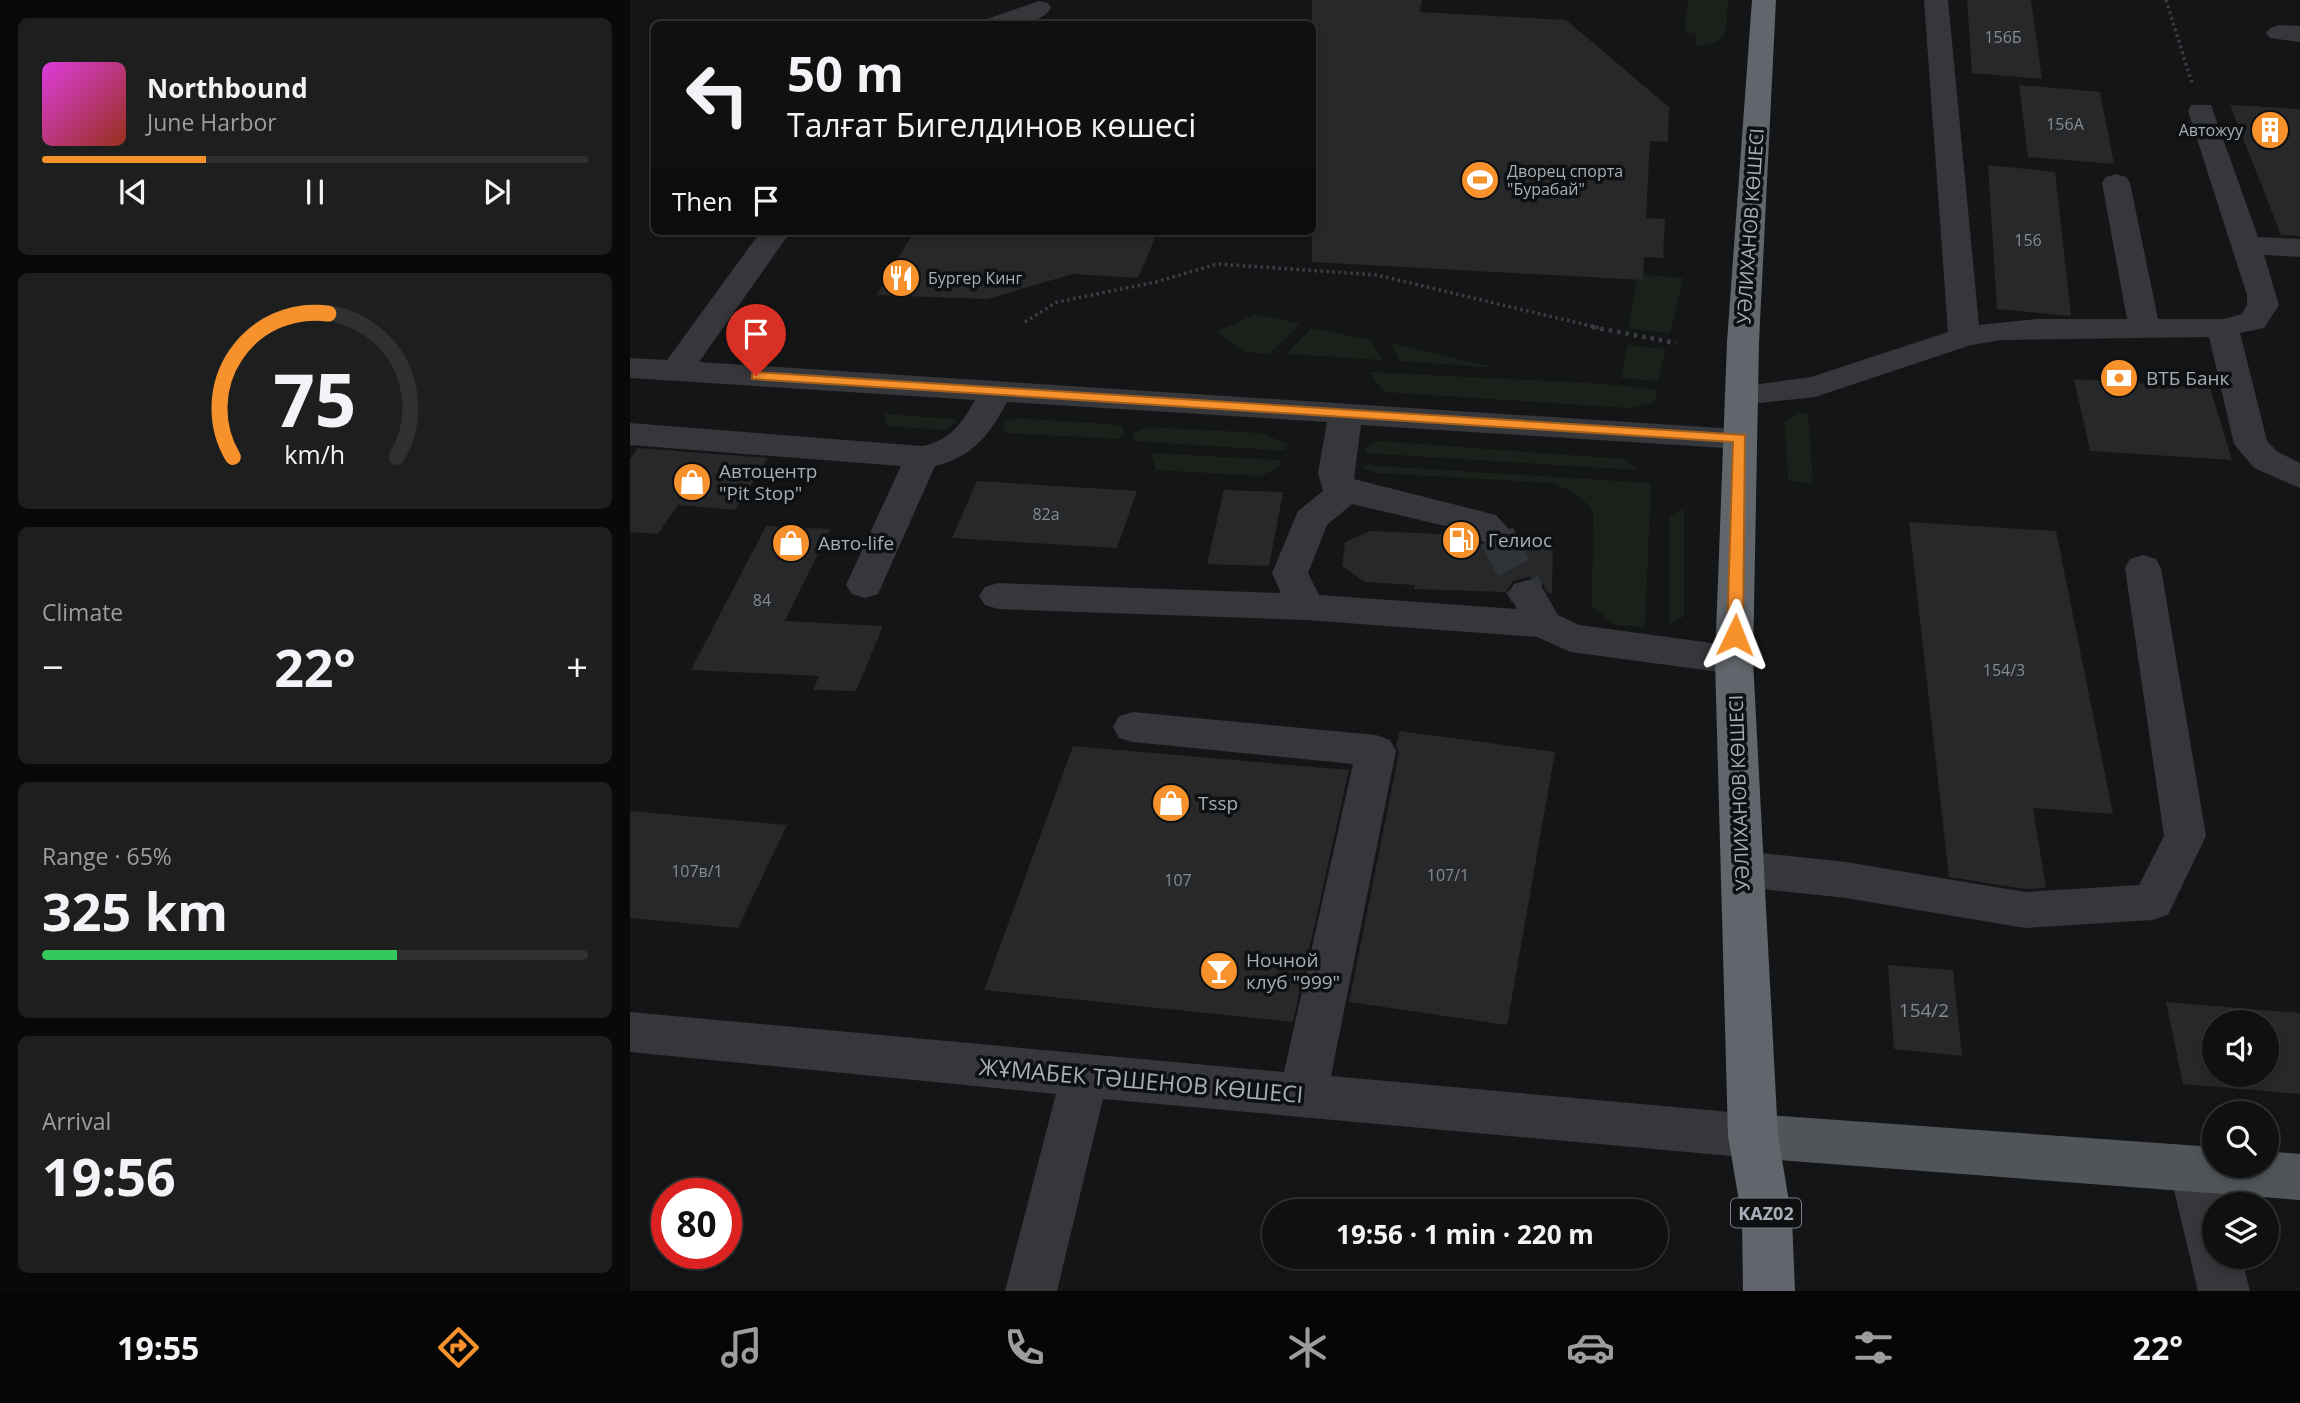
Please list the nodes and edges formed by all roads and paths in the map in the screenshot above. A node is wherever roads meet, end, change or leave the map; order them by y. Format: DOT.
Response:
graph roads {
  1 [pos="1764,0"];
  2 [pos="1936,0"];
  3 [pos="2166,0"];
  4 [pos="1039,8"];
  5 [pos="1004,21"];
  6 [pos="2201,111"];
  7 [pos="2116,183"];
  8 [pos="772,235"];
  9 [pos="2245,245"];
  10 [pos="2300,248"];
  11 [pos="1025,322"];
  12 [pos="2144,327"];
  13 [pos="2223,328"];
  14 [pos="1964,337"];
  15 [pos="1676,342"];
  16 [pos="630,368"];
  17 [pos="676,371"];
  18 [pos="996,391"];
  19 [pos="1741,395"];
  20 [pos="1346,413"];
  21 [pos="630,434"];
  22 [pos="1740,438"];
  23 [pos="922,457"];
  24 [pos="2300,478"];
  25 [pos="1346,491"];
  26 [pos="1497,536"];
  27 [pos="2143,568"];
  28 [pos="865,585"];
  29 [pos="998,596"];
  30 [pos="1307,607"];
  31 [pos="1734,660"];
  32 [pos="1133,727"];
  33 [pos="1743,869"];
  34 [pos="630,1032"];
  35 [pos="1084,1076"];
  36 [pos="1303,1094"];
  37 [pos="1753,1136"];
  38 [pos="2194,1169"];
  39 [pos="2300,1177"];
  40 [pos="2202,1201"];
  41 [pos="2218,1269"];
  42 [pos="1031,1291"];
  43 [pos="1742,1291"];
  44 [pos="1769,1291"];
  45 [pos="2224,1291"];
  1 -- 19 [label="highway, УӘЛИХАНОВ КӨШЕСІ / KАZ02"];
  2 -- 14 [label="street"];
  3 -- 6 [label="path"];
  4 -- 5 [label="street"];
  6 -- 9 [label="street"];
  7 -- 12 [label="street"];
  8 -- 17 [label="street"];
  9 -- 10 [label="street"];
  9 -- 13 [label="street"];
  11 -- 15 [label="path"];
  12 -- 13 [label="street"];
  12 -- 14 [label="street"];
  13 -- 24 [label="street"];
  14 -- 19 [label="street"];
  16 -- 17 [label="street"];
  17 -- 18 [label="street"];
  18 -- 20 [label="street"];
  18 -- 23 [label="street"];
  19 -- 22 [label="highway, УӘЛИХАНОВ КӨШЕСІ / KАZ02"];
  20 -- 22 [label="street"];
  20 -- 25 [label="street"];
  21 -- 23 [label="street"];
  22 -- 31 [label="highway, УӘЛИХАНОВ КӨШЕСІ / KАZ02"];
  23 -- 28 [label="street"];
  25 -- 26 [label="street"];
  25 -- 30 [label="street"];
  27 -- 33 [label="street"];
  29 -- 30 [label="street"];
  30 -- 31 [label="street"];
  31 -- 33 [label="highway, УӘЛИХАНОВ КӨШЕСІ / KАZ02"];
  32 -- 36 [label="street"];
  33 -- 37 [label="highway, УӘЛИХАНОВ КӨШЕСІ / KАZ02"];
  34 -- 35 [label="street, ЖҰМАБЕК ТӘШЕНОВ КӨШЕСІ"];
  35 -- 36 [label="street, ЖҰМАБЕК ТӘШЕНОВ КӨШЕСІ"];
  35 -- 42 [label="street"];
  36 -- 37 [label="street, ЖҰМАБЕК ТӘШЕНОВ КӨШЕСІ"];
  37 -- 38 [label="main road"];
  37 -- 43 [label="highway, KАZ02"];
  37 -- 44 [label="highway, УӘЛИХАНОВ КӨШЕСІ / KАZ02"];
  38 -- 39 [label="main road"];
  38 -- 40 [label="street"];
  41 -- 45 [label="street"];
}
